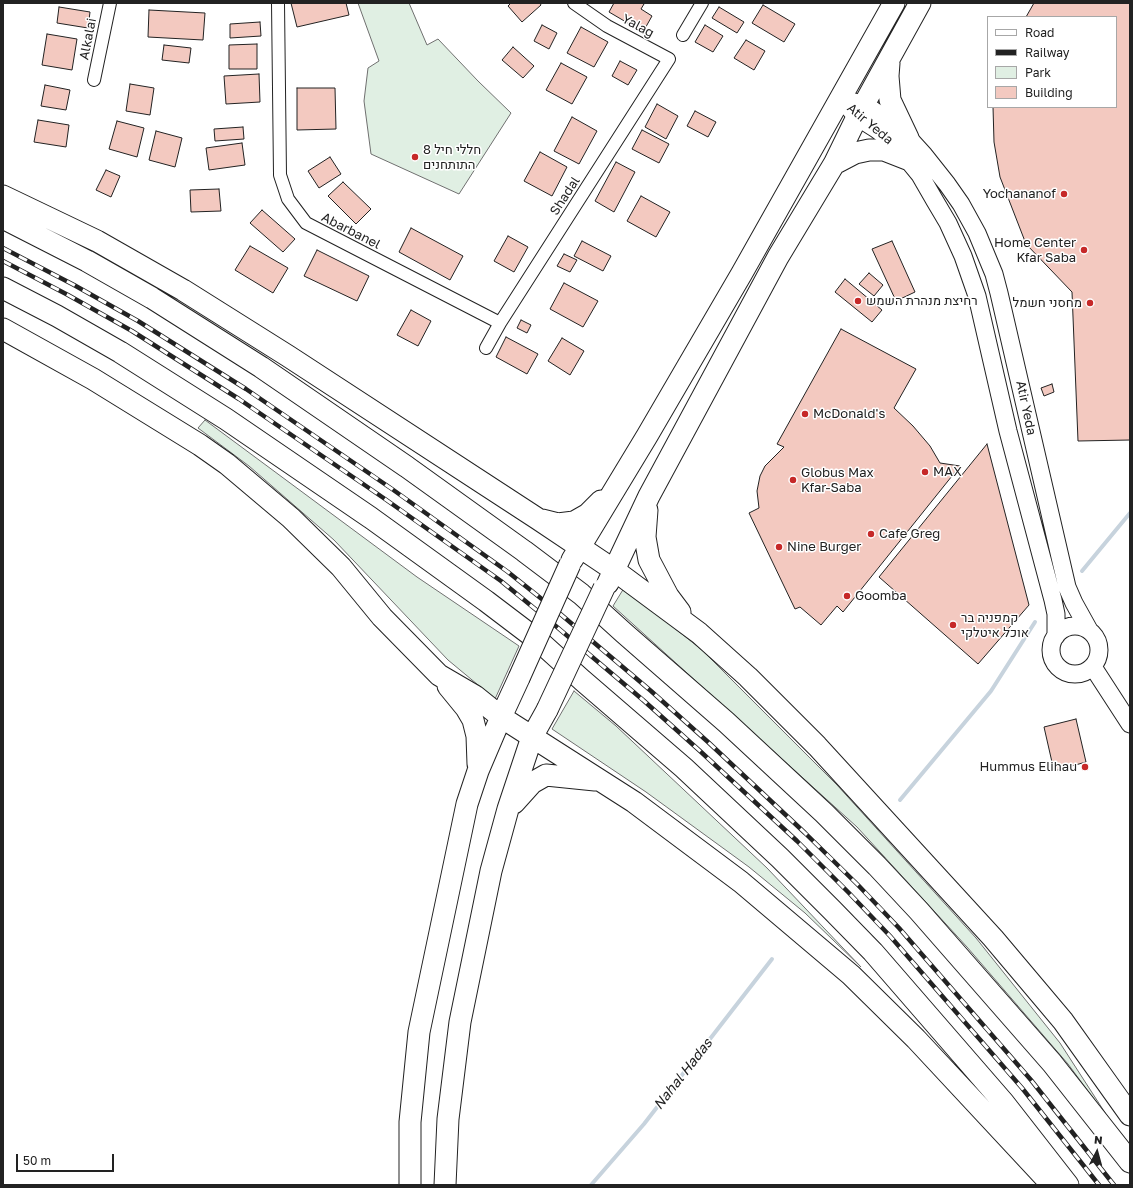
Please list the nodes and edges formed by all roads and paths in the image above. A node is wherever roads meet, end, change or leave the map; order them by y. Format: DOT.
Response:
graph roads {
  1 [pos="110,3"];
  2 [pos="278,3"];
  3 [pos="574,3"];
  4 [pos="702,3"];
  5 [pos="894,3"];
  6 [pos="920,3"];
  7 [pos="683,35"];
  8 [pos="890,58"];
  9 [pos="669,59"];
  10 [pos="94,80"];
  11 [pos="840,99"];
  12 [pos="861,110"];
  13 [pos="908,138"];
  14 [pos="907,159"];
  15 [pos="834,164"];
  16 [pos="3,196"];
  17 [pos="3,218"];
  18 [pos="3,288"];
  19 [pos="500,323"];
  20 [pos="3,329"];
  21 [pos="486,348"];
  22 [pos="647,436"];
  23 [pos="649,496"];
  24 [pos="538,519"];
  25 [pos="575,556"];
  26 [pos="614,570"];
  27 [pos="1089,630"];
  28 [pos="699,633"];
  29 [pos="1056,636"];
  30 [pos="1093,667"];
  31 [pos="439,675"];
  32 [pos="501,717"];
  33 [pos="1130,724"];
  34 [pos="532,737"];
  35 [pos="478,771"];
  36 [pos="600,780"];
  37 [pos="508,809"];
  38 [pos="1130,1115"];
  39 [pos="1130,1162"];
  40 [pos="410,1185"];
  41 [pos="445,1185"];
  42 [pos="1052,1185"];
  43 [pos="1068,1185"];
  1 -- 10 [label="street, Alkalai"];
  2 -- 19 [label="street, Abarbanel"];
  3 -- 9 [label="street, Yalag"];
  4 -- 7 [label="street"];
  5 -- 11 [label="highway"];
  6 -- 8 [label="highway"];
  8 -- 12 [label="highway"];
  8 -- 13 [label="highway"];
  9 -- 19 [label="street, Shadal"];
  11 -- 12 [label="street, Atir Yeda"];
  11 -- 22 [label="highway"];
  12 -- 13 [label="street, Atir Yeda"];
  12 -- 14 [label="street, Atir Yeda"];
  12 -- 15 [label="highway"];
  13 -- 27 [label="street, Atir Yeda"];
  14 -- 15 [label="highway"];
  14 -- 29 [label="street, Atir Yeda"];
  15 -- 23 [label="highway"];
  16 -- 24 [label="highway"];
  17 -- 39 [label="highway"];
  18 -- 43 [label="highway"];
  19 -- 21 [label="street, Shadal"];
  20 -- 31 [label="highway"];
  22 -- 24 [label="highway"];
  22 -- 25 [label="highway"];
  23 -- 26 [label="highway"];
  23 -- 28 [label="highway"];
  24 -- 25 [label="highway"];
  25 -- 26 [label="highway"];
  25 -- 32 [label="highway, bridge"];
  26 -- 28 [label="highway"];
  26 -- 34 [label="highway, bridge"];
  27 -- 29 [label="street"];
  27 -- 30 [label="street"];
  28 -- 38 [label="highway"];
  29 -- 30 [label="street"];
  30 -- 33 [label="street"];
  31 -- 32 [label="highway"];
  31 -- 35 [label="highway"];
  32 -- 34 [label="highway"];
  32 -- 35 [label="highway"];
  34 -- 36 [label="highway"];
  34 -- 37 [label="highway"];
  35 -- 40 [label="highway"];
  36 -- 37 [label="highway"];
  36 -- 42 [label="highway"];
  37 -- 41 [label="highway"];
}
